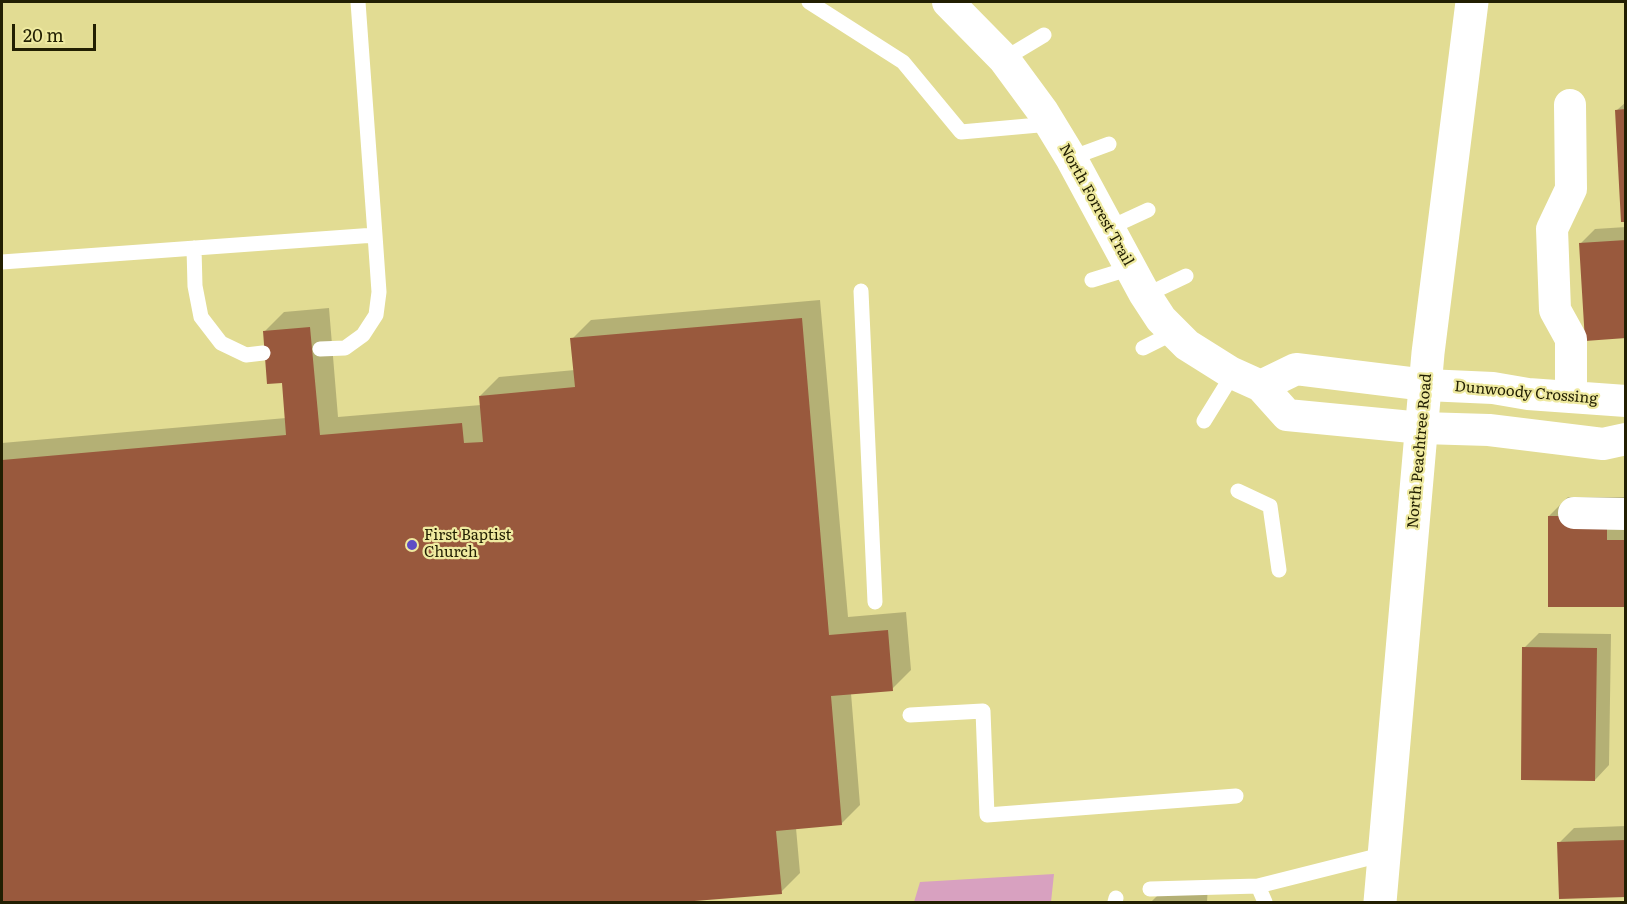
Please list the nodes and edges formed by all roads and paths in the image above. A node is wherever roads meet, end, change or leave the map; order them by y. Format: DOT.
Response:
graph roads {
  1 [pos="358,2"];
  2 [pos="810,2"];
  3 [pos="948,2"];
  4 [pos="1472,2"];
  5 [pos="1044,35"];
  6 [pos="1004,59"];
  7 [pos="1570,105"];
  8 [pos="1050,124"];
  9 [pos="1109,144"];
  10 [pos="1071,158"];
  11 [pos="1148,210"];
  12 [pos="1109,228"];
  13 [pos="375,235"];
  14 [pos="194,248"];
  15 [pos="2,262"];
  16 [pos="1131,268"];
  17 [pos="1186,276"];
  18 [pos="1092,280"];
  19 [pos="861,291"];
  20 [pos="1146,295"];
  21 [pos="1175,332"];
  22 [pos="1143,348"];
  23 [pos="320,349"];
  24 [pos="262,353"];
  25 [pos="1233,374"];
  26 [pos="1426,385"];
  27 [pos="1261,386"];
  28 [pos="1571,397"];
  29 [pos="1626,402"];
  30 [pos="1204,421"];
  31 [pos="1422,428"];
  32 [pos="1618,448"];
  33 [pos="1238,491"];
  34 [pos="1574,513"];
  35 [pos="1626,514"];
  36 [pos="1279,570"];
  37 [pos="875,602"];
  38 [pos="910,715"];
  39 [pos="1236,796"];
  40 [pos="1384,854"];
  41 [pos="1258,886"];
  42 [pos="1150,889"];
  43 [pos="1265,903"];
  44 [pos="1380,903"];
  1 -- 13 [label="lane"];
  2 -- 8 [label="lane"];
  3 -- 6 [label="street, North Forrest Trail"];
  4 -- 26 [label="street, North Peachtree Road"];
  5 -- 6 [label="lane"];
  6 -- 8 [label="street, North Forrest Trail"];
  7 -- 28 [label="street"];
  8 -- 10 [label="street, North Forrest Trail"];
  9 -- 10 [label="lane"];
  10 -- 12 [label="street, North Forrest Trail"];
  11 -- 12 [label="lane"];
  12 -- 16 [label="street, North Forrest Trail"];
  13 -- 14 [label="lane"];
  13 -- 23 [label="lane"];
  14 -- 15 [label="lane"];
  14 -- 24 [label="lane"];
  16 -- 18 [label="lane"];
  16 -- 20 [label="street, North Forrest Trail"];
  17 -- 20 [label="lane"];
  19 -- 37 [label="lane"];
  20 -- 21 [label="street, North Forrest Trail"];
  21 -- 22 [label="lane"];
  21 -- 25 [label="street, North Forrest Trail"];
  25 -- 27 [label="street, North Forrest Trail"];
  25 -- 30 [label="lane"];
  26 -- 27 [label="street"];
  26 -- 28 [label="street, Dunwoody Crossing"];
  26 -- 31 [label="street, North Peachtree Road"];
  27 -- 31 [label="street, North Forrest Trail"];
  28 -- 29 [label="street, Dunwoody Crossing"];
  31 -- 32 [label="street"];
  31 -- 40 [label="street, North Peachtree Road"];
  33 -- 36 [label="lane"];
  34 -- 35 [label="street"];
  38 -- 39 [label="lane"];
  40 -- 41 [label="lane"];
  40 -- 44 [label="street, North Peachtree Road"];
  41 -- 42 [label="lane"];
  41 -- 43 [label="lane"];
}
